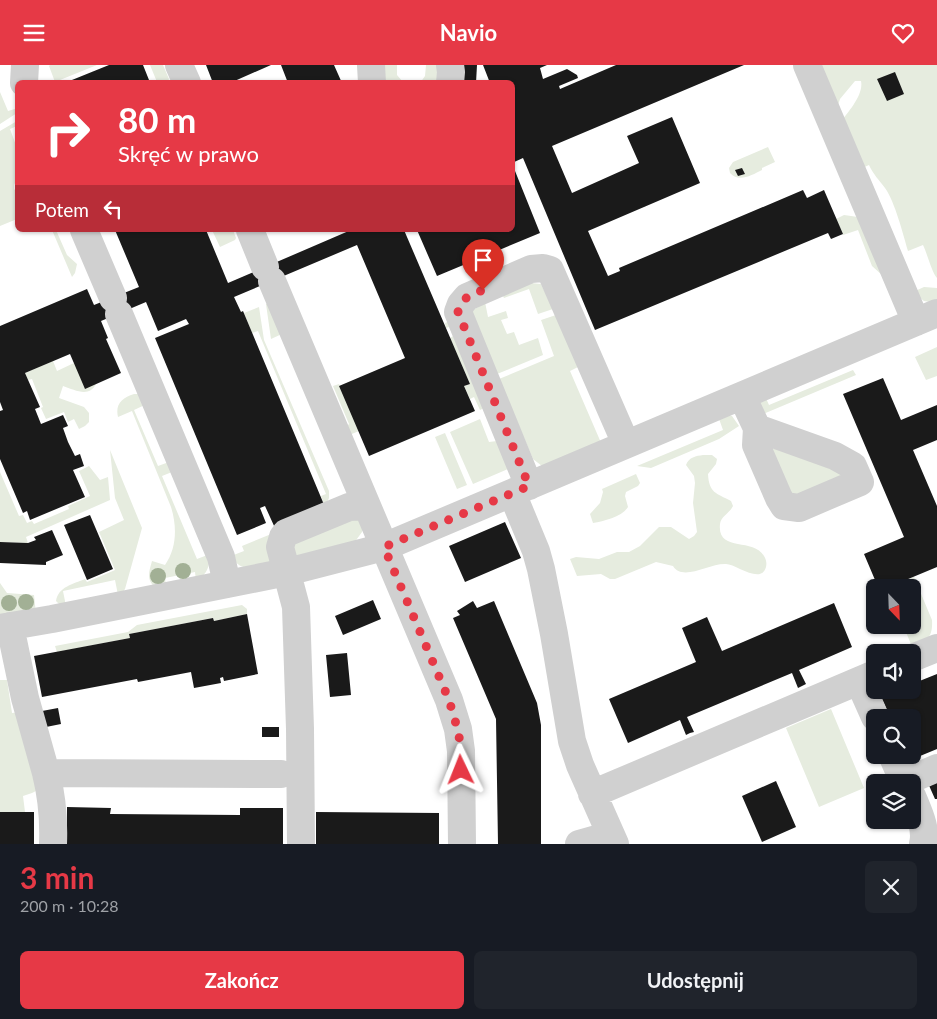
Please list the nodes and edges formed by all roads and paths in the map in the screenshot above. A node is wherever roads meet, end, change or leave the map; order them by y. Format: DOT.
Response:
graph roads {
  1 [pos="25,65"];
  2 [pos="179,65"];
  3 [pos="371,65"];
  4 [pos="450,65"];
  5 [pos="807,65"];
  6 [pos="24,80"];
  7 [pos="186,80"];
  8 [pos="372,80"];
  9 [pos="450,80"];
  10 [pos="85,232"];
  11 [pos="251,232"];
  12 [pos="926,318"];
  13 [pos="742,396"];
  14 [pos="757,428"];
  15 [pos="626,444"];
  16 [pos="520,490"];
  17 [pos="367,506"];
  18 [pos="384,547"];
  19 [pos="287,572"];
  20 [pos="227,584"];
  21 [pos="5,627"];
  22 [pos="937,648"];
  23 [pos="921,654"];
  24 [pos="866,677"];
  25 [pos="937,768"];
  26 [pos="46,773"];
  27 [pos="281,774"];
  28 [pos="921,779"];
  29 [pos="592,794"];
  30 [pos="921,817"];
  31 [pos="613,840"];
  32 [pos="53,844"];
  33 [pos="301,844"];
  34 [pos="462,844"];
  35 [pos="579,844"];
  36 [pos="922,844"];
  1 -- 6 [label="lane"];
  2 -- 7 [label="lane"];
  3 -- 8 [label="lane"];
  4 -- 9 [label="lane"];
  5 -- 12 [label="lane"];
  10 -- 20 [label="lane"];
  11 -- 17 [label="lane"];
  12 -- 13 [label="lane"];
  13 -- 14 [label="lane"];
  13 -- 15 [label="lane"];
  15 -- 16 [label="lane"];
  15 -- 16 [label="lane"];
  16 -- 18 [label="lane"];
  16 -- 29 [label="lane"];
  17 -- 18 [label="lane"];
  17 -- 19 [label="lane"];
  18 -- 19 [label="lane"];
  18 -- 34 [label="lane"];
  19 -- 20 [label="lane"];
  19 -- 33 [label="lane"];
  20 -- 21 [label="lane"];
  21 -- 26 [label="lane"];
  22 -- 23 [label="lane"];
  24 -- 29 [label="lane"];
  25 -- 28 [label="lane"];
  26 -- 27 [label="lane"];
  26 -- 32 [label="lane"];
  29 -- 31 [label="lane"];
  30 -- 36 [label="lane"];
  31 -- 35 [label="lane"];
}
